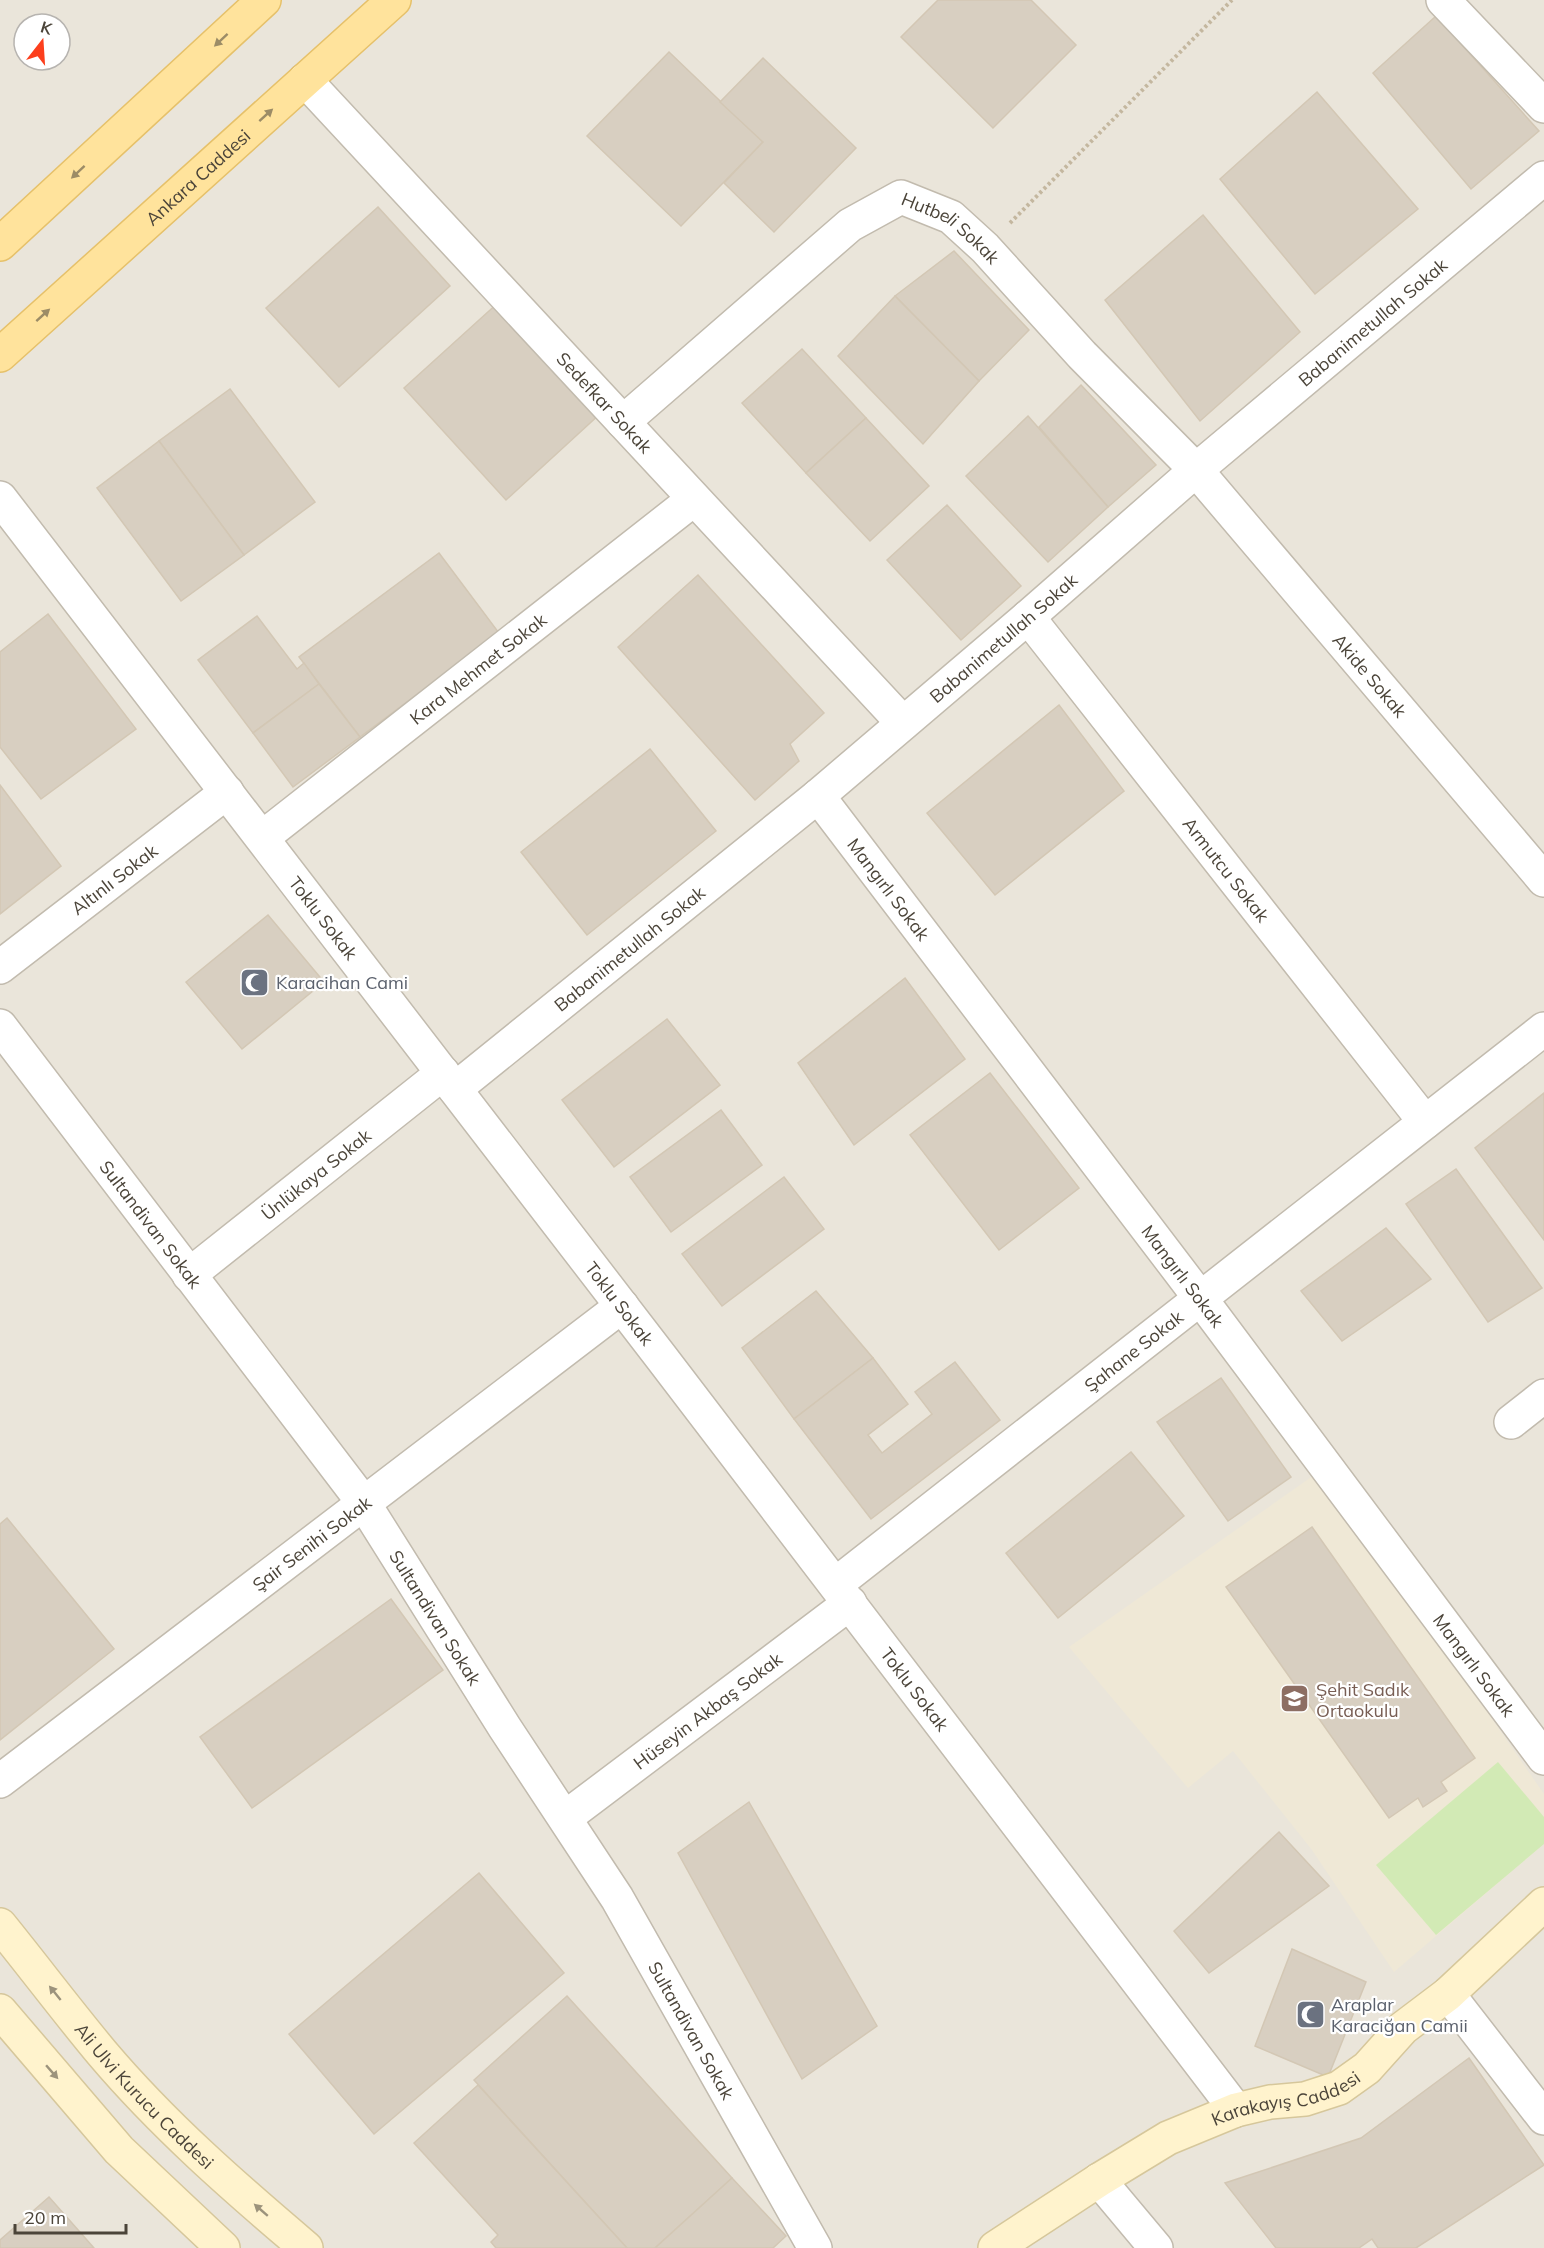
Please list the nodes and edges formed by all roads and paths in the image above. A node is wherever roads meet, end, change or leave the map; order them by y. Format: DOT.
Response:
graph roads {
  1 [pos="264,0"];
  2 [pos="394,0"];
  3 [pos="1232,0"];
  4 [pos="1443,0"];
  5 [pos="305,80"];
  6 [pos="1544,106"];
  7 [pos="1544,178"];
  8 [pos="0,244"];
  9 [pos="985,248"];
  10 [pos="0,355"];
  11 [pos="622,422"];
  12 [pos="1196,470"];
  13 [pos="0,498"];
  14 [pos="694,499"];
  15 [pos="1028,617"];
  16 [pos="903,723"];
  17 [pos="227,792"];
  18 [pos="818,796"];
  19 [pos="263,837"];
  20 [pos="1544,880"];
  21 [pos="0,967"];
  22 [pos="0,1026"];
  23 [pos="1544,1029"];
  24 [pos="449,1081"];
  25 [pos="1425,1122"];
  26 [pos="189,1275"];
  27 [pos="1200,1298"];
  28 [pos="622,1306"];
  29 [pos="1544,1396"];
  30 [pos="1511,1422"];
  31 [pos="363,1502"];
  32 [pos="843,1593"];
  33 [pos="1544,1758"];
  34 [pos="0,1781"];
  35 [pos="566,1817"];
  36 [pos="1544,1904"];
  37 [pos="0,1925"];
  38 [pos="1448,1994"];
  39 [pos="0,2011"];
  40 [pos="1236,2110"];
  41 [pos="1544,2118"];
  42 [pos="1099,2180"];
  43 [pos="223,2248"];
  44 [pos="306,2248"];
  45 [pos="815,2248"];
  46 [pos="995,2248"];
  47 [pos="1156,2248"];
  1 -- 8 [label="main road, one-way"];
  2 -- 5 [label="main road, Ankara Caddesi"];
  3 -- 9 [label="path"];
  4 -- 6 [label="street"];
  10 -- 5 [label="main road, Ankara Caddesi, one-way"];
  5 -- 11 [label="street, Sedefkar Sokak"];
  7 -- 12 [label="street, Babanimetullah Sokak"];
  9 -- 11 [label="street, Hutbeli Sokak"];
  9 -- 12 [label="street, Hutbeli Sokak"];
  11 -- 14 [label="street, Sedefkar Sokak"];
  12 -- 15 [label="street, Babanimetullah Sokak"];
  12 -- 20 [label="street, Akide Sokak"];
  13 -- 17 [label="street, Toklu Sokak"];
  14 -- 16 [label="street, Sedefkar Sokak"];
  14 -- 19 [label="street, Kara Mehmet Sokak"];
  15 -- 16 [label="street, Babanimetullah Sokak"];
  15 -- 25 [label="street, Armutcu Sokak"];
  16 -- 18 [label="street, Babanimetullah Sokak"];
  17 -- 19 [label="street, Toklu Sokak"];
  17 -- 21 [label="street, Altınlı Sokak"];
  18 -- 24 [label="street, Babanimetullah Sokak"];
  18 -- 27 [label="street, Mangırlı Sokak"];
  19 -- 24 [label="street, Toklu Sokak"];
  22 -- 26 [label="street, Sultandivan Sokak"];
  23 -- 25 [label="street, Şahane Sokak"];
  24 -- 26 [label="street, Ünlükaya Sokak"];
  24 -- 28 [label="street, Toklu Sokak"];
  25 -- 27 [label="street, Şahane Sokak"];
  26 -- 31 [label="street, Sultandivan Sokak"];
  27 -- 32 [label="street, Şahane Sokak"];
  27 -- 33 [label="street, Mangırlı Sokak"];
  28 -- 31 [label="street, Şair Senihi Sokak"];
  28 -- 32 [label="street, Toklu Sokak"];
  29 -- 30 [label="street"];
  31 -- 34 [label="street, Şair Senihi Sokak"];
  31 -- 35 [label="street, Sultandivan Sokak"];
  32 -- 35 [label="street, Hüseyin Akbaş Sokak"];
  32 -- 40 [label="street, Toklu Sokak"];
  35 -- 45 [label="street, Sultandivan Sokak"];
  36 -- 38 [label="main road, Karakayış Caddesi"];
  44 -- 37 [label="main road, Ali Ulvi Kurucu Caddesi, one-way"];
  38 -- 40 [label="main road, Karakayış Caddesi"];
  38 -- 41 [label="street"];
  39 -- 43 [label="main road, one-way"];
  40 -- 42 [label="main road, Karakayış Caddesi"];
  42 -- 46 [label="main road, Karakayış Caddesi"];
  42 -- 47 [label="street"];
}
